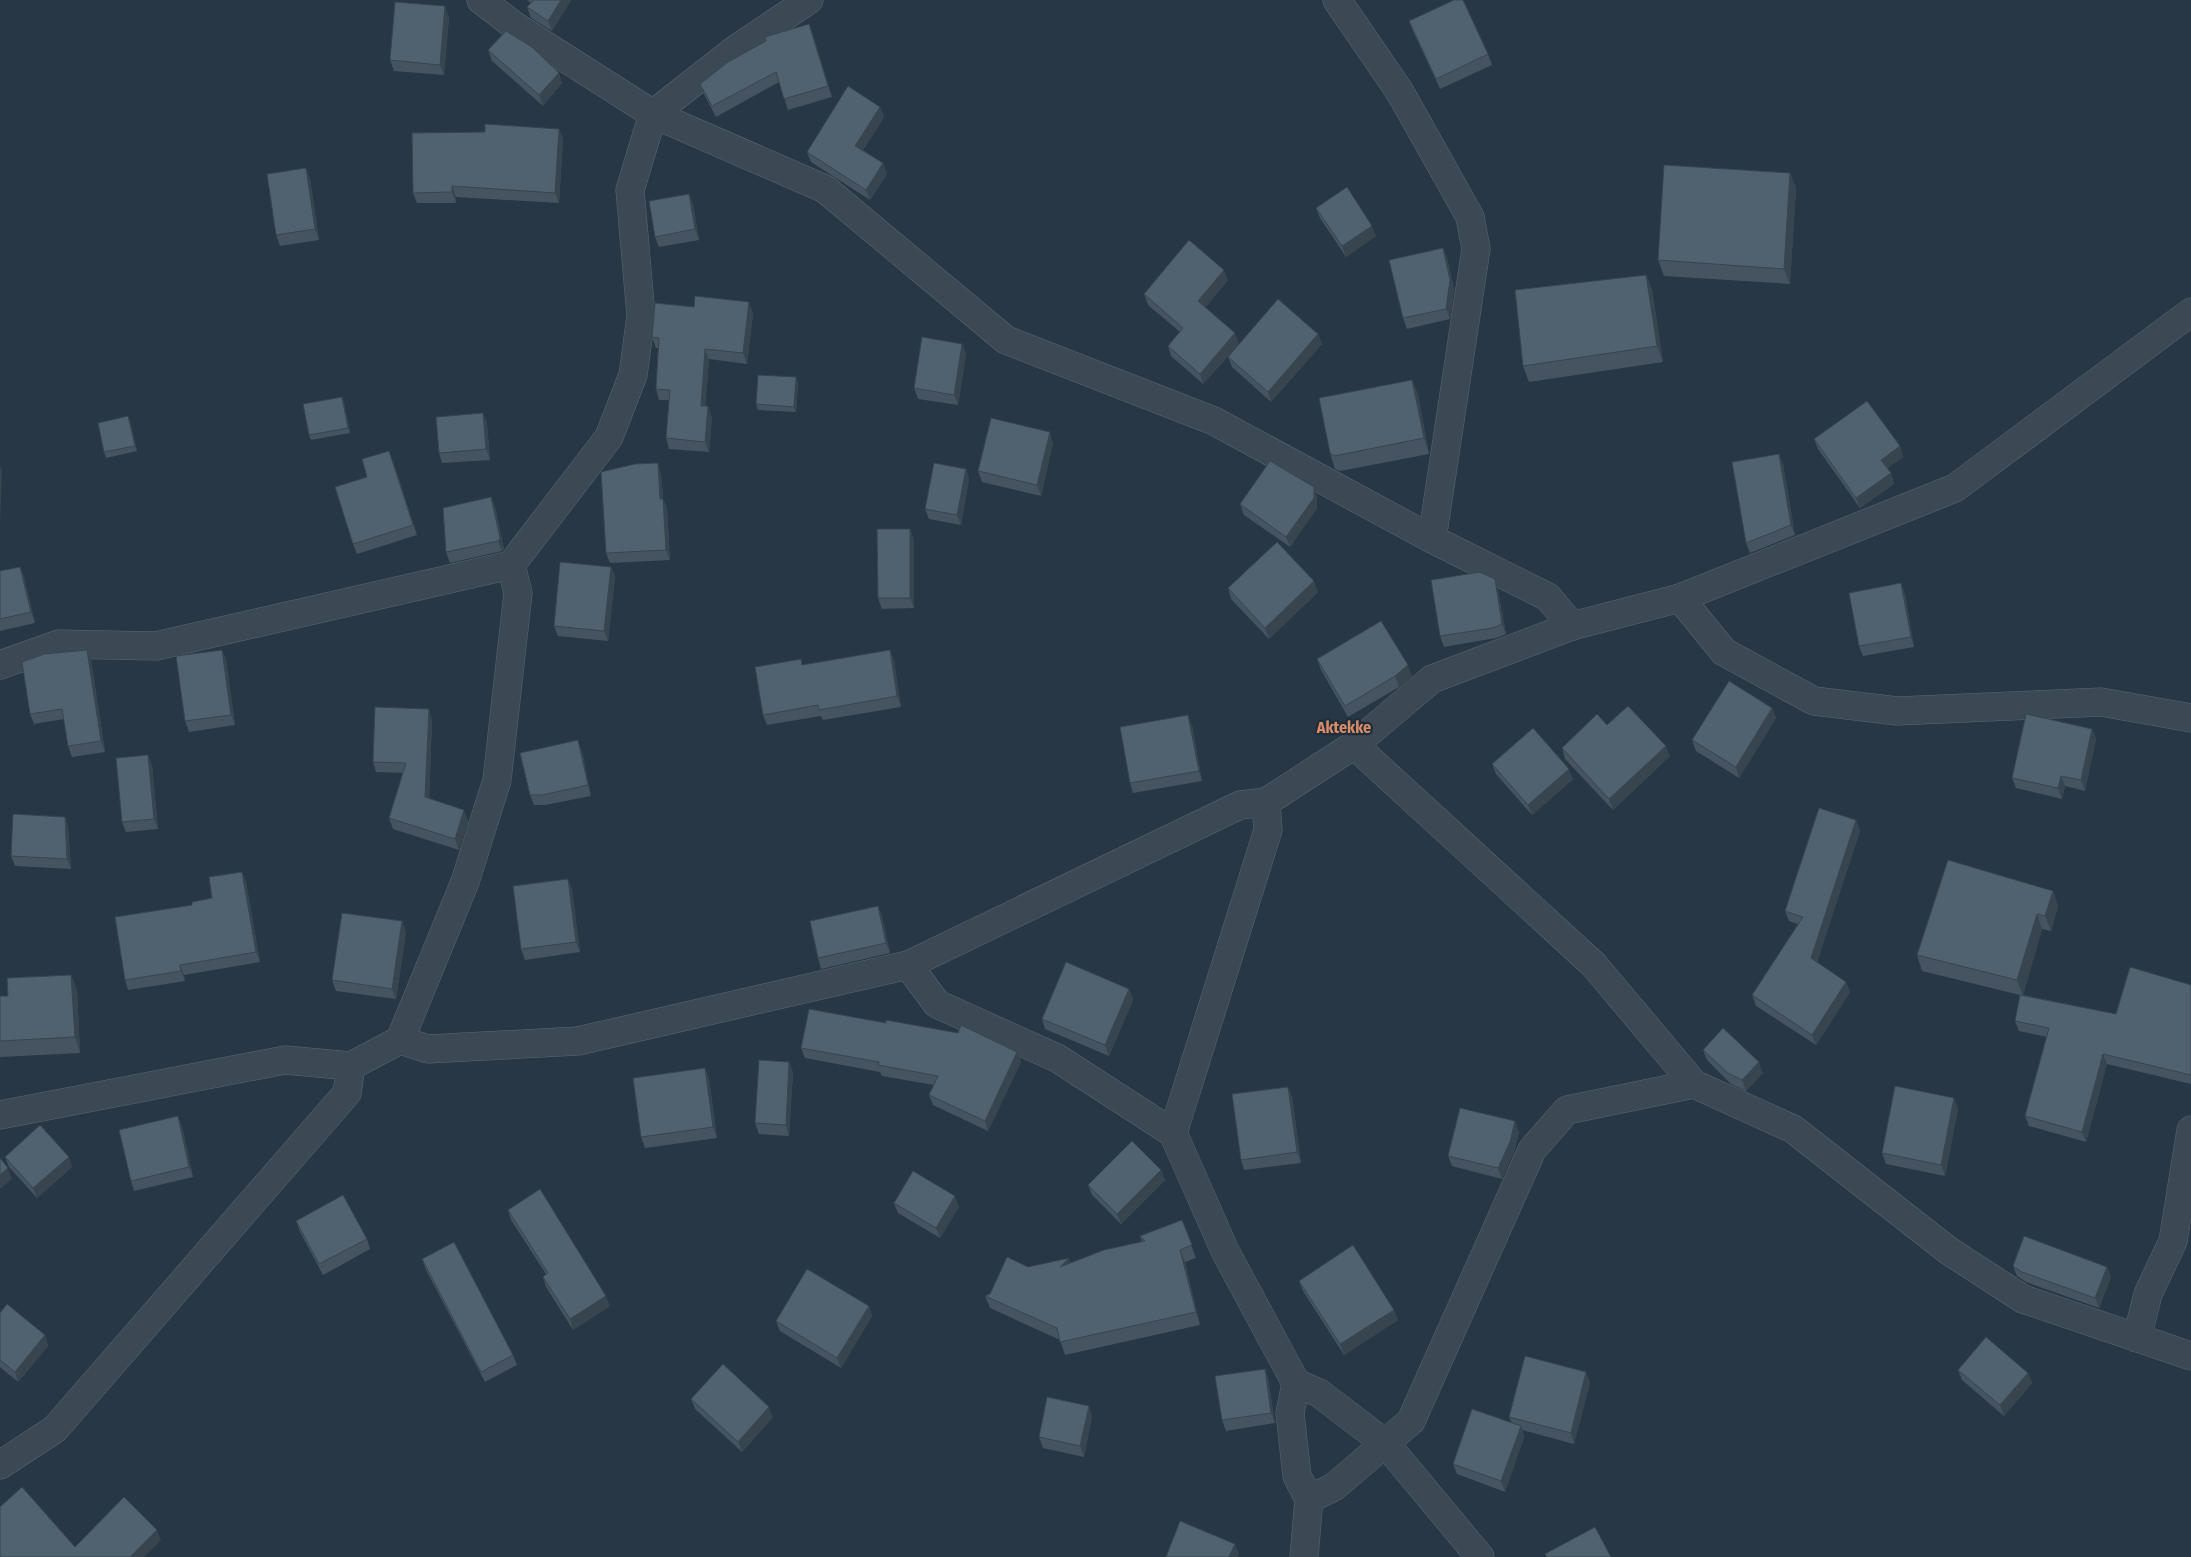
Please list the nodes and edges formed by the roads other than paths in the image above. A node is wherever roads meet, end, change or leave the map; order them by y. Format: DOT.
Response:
graph roads {
  1 [pos="481,0"];
  2 [pos="809,0"];
  3 [pos="1337,0"];
  4 [pos="654,114"];
  5 [pos="2191,312"];
  6 [pos="1432,539"];
  7 [pos="511,566"];
  8 [pos="1680,598"];
  9 [pos="1572,626"];
  10 [pos="0,665"];
  11 [pos="2191,718"];
  12 [pos="1354,745"];
  13 [pos="1266,802"];
  14 [pos="908,965"];
  15 [pos="400,1040"];
  16 [pos="351,1066"];
  17 [pos="1694,1084"];
  18 [pos="0,1115"];
  19 [pos="2191,1130"];
  20 [pos="1173,1133"];
  21 [pos="2138,1338"];
  22 [pos="2191,1356"];
  23 [pos="1296,1383"];
  24 [pos="1386,1444"];
  25 [pos="0,1465"];
  26 [pos="1309,1500"];
  27 [pos="1304,1557"];
  28 [pos="1480,1557"];
  1 -- 4 [label="street"];
  2 -- 4 [label="street"];
  3 -- 6 [label="street"];
  4 -- 6 [label="street"];
  4 -- 7 [label="street"];
  5 -- 8 [label="street"];
  6 -- 9 [label="street"];
  7 -- 10 [label="street"];
  7 -- 15 [label="street"];
  8 -- 9 [label="street"];
  8 -- 11 [label="street"];
  9 -- 12 [label="street"];
  12 -- 13 [label="street"];
  12 -- 17 [label="street"];
  13 -- 14 [label="street"];
  13 -- 20 [label="street"];
  14 -- 15 [label="street"];
  14 -- 20 [label="street"];
  15 -- 16 [label="street"];
  16 -- 18 [label="street"];
  16 -- 25 [label="street"];
  17 -- 21 [label="street"];
  17 -- 24 [label="street"];
  19 -- 21 [label="street"];
  20 -- 23 [label="street"];
  21 -- 22 [label="street"];
  23 -- 24 [label="street"];
  23 -- 26 [label="street"];
  24 -- 26 [label="street"];
  24 -- 28 [label="street"];
  26 -- 27 [label="street"];
}
